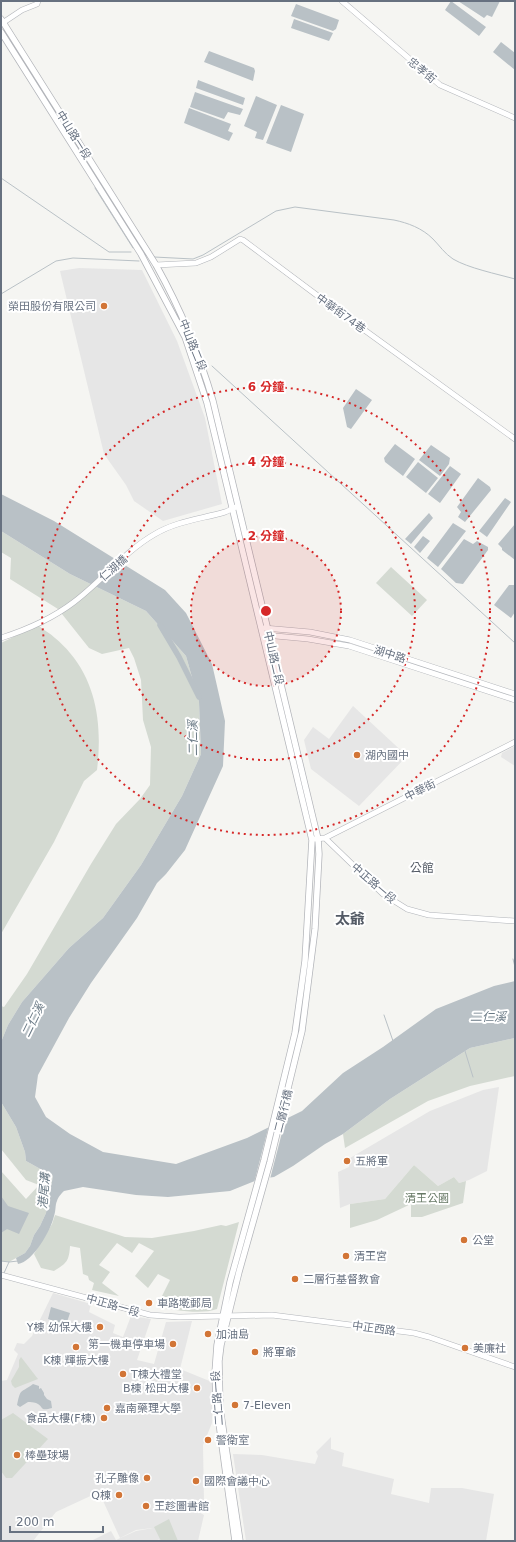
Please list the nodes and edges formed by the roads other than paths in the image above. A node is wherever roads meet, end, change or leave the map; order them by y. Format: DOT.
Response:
graph roads {
  1 [pos="38,1"];
  2 [pos="342,1"];
  3 [pos="2,22"];
  4 [pos="1,32"];
  5 [pos="515,118"];
  6 [pos="144,253"];
  7 [pos="154,263"];
  8 [pos="515,438"];
  9 [pos="239,507"];
  10 [pos="232,508"];
  11 [pos="264,628"];
  12 [pos="266,635"];
  13 [pos="1,638"];
  14 [pos="515,694"];
  15 [pos="515,700"];
  16 [pos="515,742"];
  17 [pos="325,838"];
  18 [pos="315,839"];
  19 [pos="515,921"];
  20 [pos="305,961"];
  21 [pos="312,961"];
  22 [pos="240,1257"];
  23 [pos="1,1275"];
  24 [pos="225,1316"];
  25 [pos="515,1367"];
  26 [pos="236,1541"];
  27 [pos="240,1541"];
  1 -- 3 [label="street"];
  2 -- 5 [label="street, 忠孝街"];
  3 -- 6 [label="main road, 中山路一段"];
  4 -- 6 [label="main road, 中山路一段"];
  6 -- 7 [label="main road, 中山路二段"];
  6 -- 10 [label="main road, 中山路二段"];
  7 -- 8 [label="street, 中華街74巷"];
  7 -- 9 [label="main road, 中山路二段"];
  9 -- 10 [label="street, 仁湖橋"];
  9 -- 11 [label="main road, 中山路二段"];
  10 -- 11 [label="main road, 中山路二段"];
  10 -- 13 [label="street, 仁湖橋"];
  11 -- 12 [label="main road, 中山路二段"];
  11 -- 14 [label="street, 湖中路"];
  12 -- 15 [label="street, 湖中路"];
  12 -- 18 [label="main road, 中山路二段"];
  16 -- 17 [label="street, 中華街"];
  17 -- 18 [label="street"];
  17 -- 19 [label="street, 中正路一段"];
  18 -- 20 [label="main road, 中山路二段"];
  18 -- 21 [label="main road, 中山路二段"];
  20 -- 22 [label="main road, 二層行橋"];
  21 -- 22 [label="main road, 二層行橋"];
  22 -- 24 [label="main road, 二仁路一段"];
  23 -- 24 [label="street, 中正路一段"];
  24 -- 25 [label="street, 中正西路"];
  24 -- 26 [label="main road, 二仁路一段"];
  24 -- 27 [label="main road, 二仁路一段"];
}
